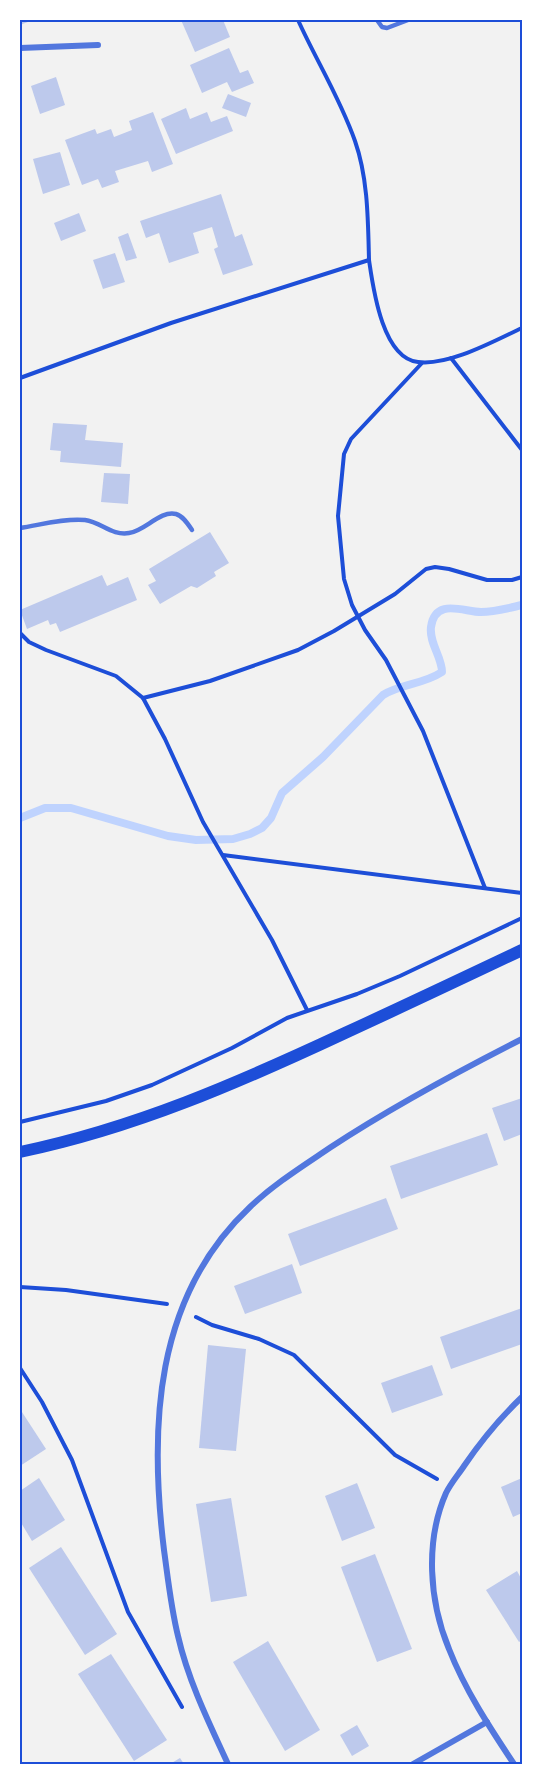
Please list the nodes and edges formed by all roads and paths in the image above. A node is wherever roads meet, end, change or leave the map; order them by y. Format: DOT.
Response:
graph roads {
  1 [pos="298,20"];
  2 [pos="377,20"];
  3 [pos="408,20"];
  4 [pos="98,45"];
  5 [pos="20,48"];
  6 [pos="369,260"];
  7 [pos="522,328"];
  8 [pos="451,358"];
  9 [pos="422,362"];
  10 [pos="20,378"];
  11 [pos="522,450"];
  12 [pos="20,528"];
  13 [pos="192,530"];
  14 [pos="522,577"];
  15 [pos="358,616"];
  16 [pos="20,633"];
  17 [pos="143,698"];
  18 [pos="222,855"];
  19 [pos="485,888"];
  20 [pos="522,893"];
  21 [pos="522,918"];
  22 [pos="522,950"];
  23 [pos="307,1010"];
  24 [pos="522,1039"];
  25 [pos="20,1122"];
  26 [pos="20,1152"];
  27 [pos="20,1287"];
  28 [pos="181,1309"];
  29 [pos="212,1324"];
  30 [pos="20,1368"];
  31 [pos="522,1397"];
  32 [pos="450,1486"];
  33 [pos="204,1710"];
  34 [pos="487,1722"];
  35 [pos="228,1764"];
  36 [pos="413,1764"];
  37 [pos="514,1764"];
  1 -- 6 [label="path"];
  2 -- 3 [label="lane"];
  4 -- 5 [label="street"];
  6 -- 9 [label="path"];
  6 -- 10 [label="path"];
  7 -- 8 [label="path"];
  8 -- 9 [label="path"];
  8 -- 11 [label="path"];
  9 -- 15 [label="path"];
  12 -- 13 [label="lane"];
  14 -- 15 [label="path"];
  15 -- 17 [label="path"];
  15 -- 19 [label="path"];
  16 -- 17 [label="path"];
  17 -- 18 [label="path"];
  18 -- 19 [label="path"];
  18 -- 23 [label="path"];
  19 -- 20 [label="path"];
  21 -- 23 [label="path"];
  22 -- 26 [label="main road"];
  23 -- 25 [label="path"];
  24 -- 28 [label="street"];
  27 -- 28 [label="path"];
  28 -- 33 [label="street"];
  29 -- 32 [label="path"];
  30 -- 33 [label="path"];
  31 -- 32 [label="street"];
  32 -- 34 [label="street"];
  33 -- 35 [label="street"];
  34 -- 36 [label="street"];
  34 -- 37 [label="street"];
}
